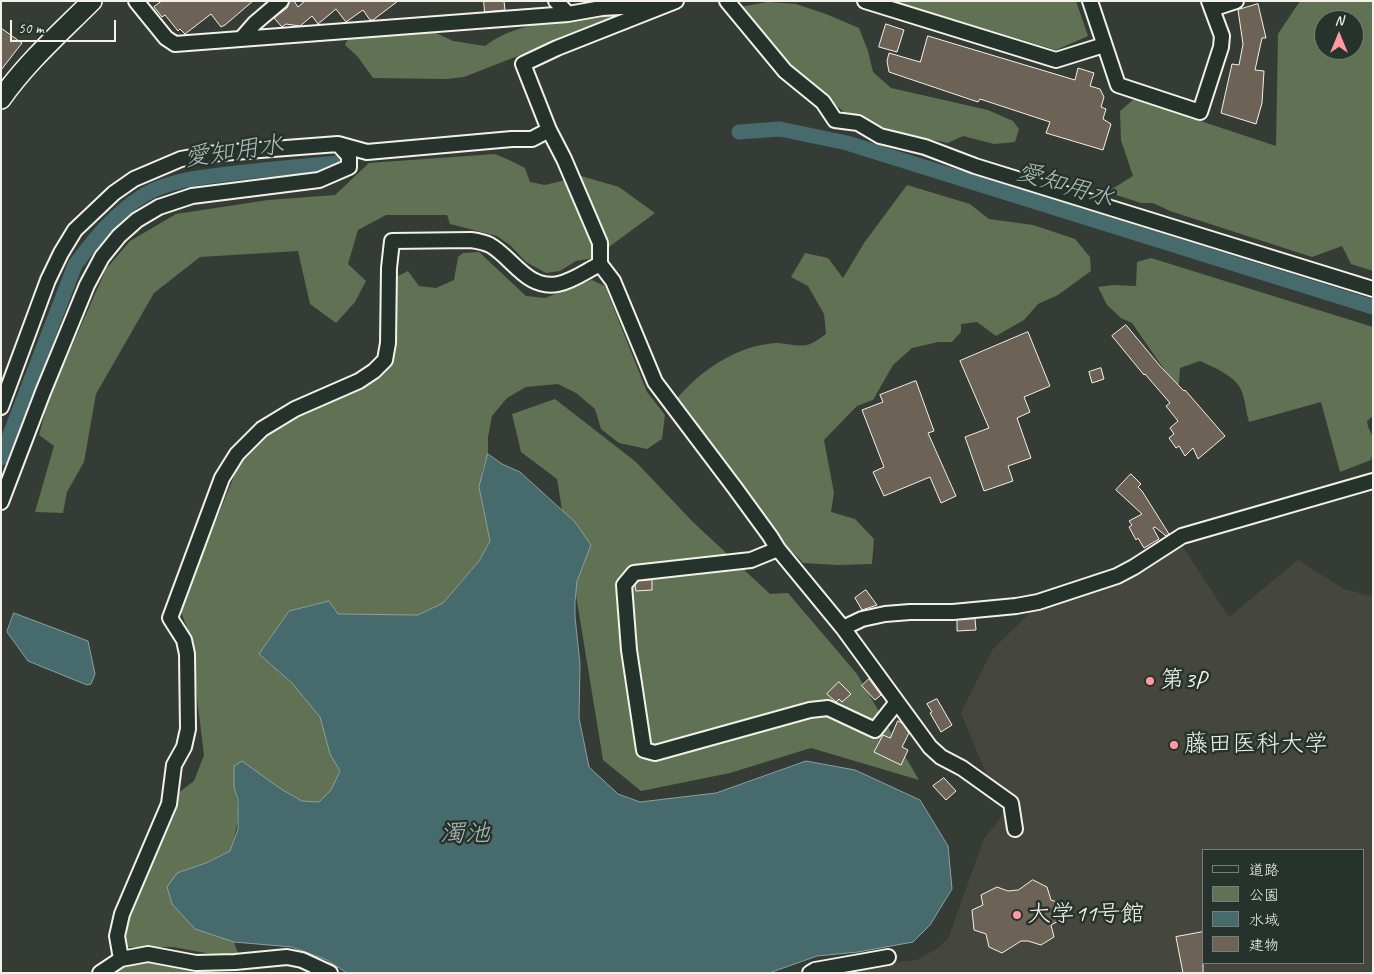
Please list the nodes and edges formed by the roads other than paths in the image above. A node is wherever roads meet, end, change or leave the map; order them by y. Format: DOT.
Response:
graph roads {
  1 [pos="92,1"];
  2 [pos="136,1"];
  3 [pos="281,1"];
  4 [pos="556,1"];
  5 [pos="651,1"];
  6 [pos="676,1"];
  7 [pos="726,1"];
  8 [pos="865,1"];
  9 [pos="1090,1"];
  10 [pos="1236,1"];
  11 [pos="1211,5"];
  12 [pos="568,14"];
  13 [pos="240,39"];
  14 [pos="1104,44"];
  15 [pos="1,99"];
  16 [pos="549,130"];
  17 [pos="338,144"];
  18 [pos="600,264"];
  19 [pos="1373,289"];
  20 [pos="1,407"];
  21 [pos="1373,481"];
  22 [pos="1,502"];
  23 [pos="778,550"];
  24 [pos="843,628"];
  25 [pos="897,702"];
  26 [pos="1014,830"];
  27 [pos="888,957"];
  28 [pos="121,959"];
  29 [pos="100,973"];
  30 [pos="330,973"];
  31 [pos="810,973"];
  1 -- 15 [label="street"];
  2 -- 13 [label="street"];
  3 -- 13 [label="street"];
  4 -- 12 [label="street"];
  5 -- 12 [label="street"];
  6 -- 16 [label="street"];
  7 -- 19 [label="street"];
  8 -- 14 [label="street"];
  9 -- 14 [label="street"];
  10 -- 11 [label="street"];
  11 -- 14 [label="street"];
  12 -- 13 [label="street"];
  16 -- 17 [label="street"];
  16 -- 18 [label="street"];
  17 -- 20 [label="street"];
  17 -- 22 [label="street"];
  18 -- 23 [label="street"];
  18 -- 28 [label="street"];
  21 -- 24 [label="street"];
  23 -- 24 [label="street"];
  23 -- 25 [label="street"];
  24 -- 25 [label="street"];
  25 -- 26 [label="street"];
  27 -- 31 [label="street"];
  28 -- 29 [label="street"];
  28 -- 30 [label="street"];
}
